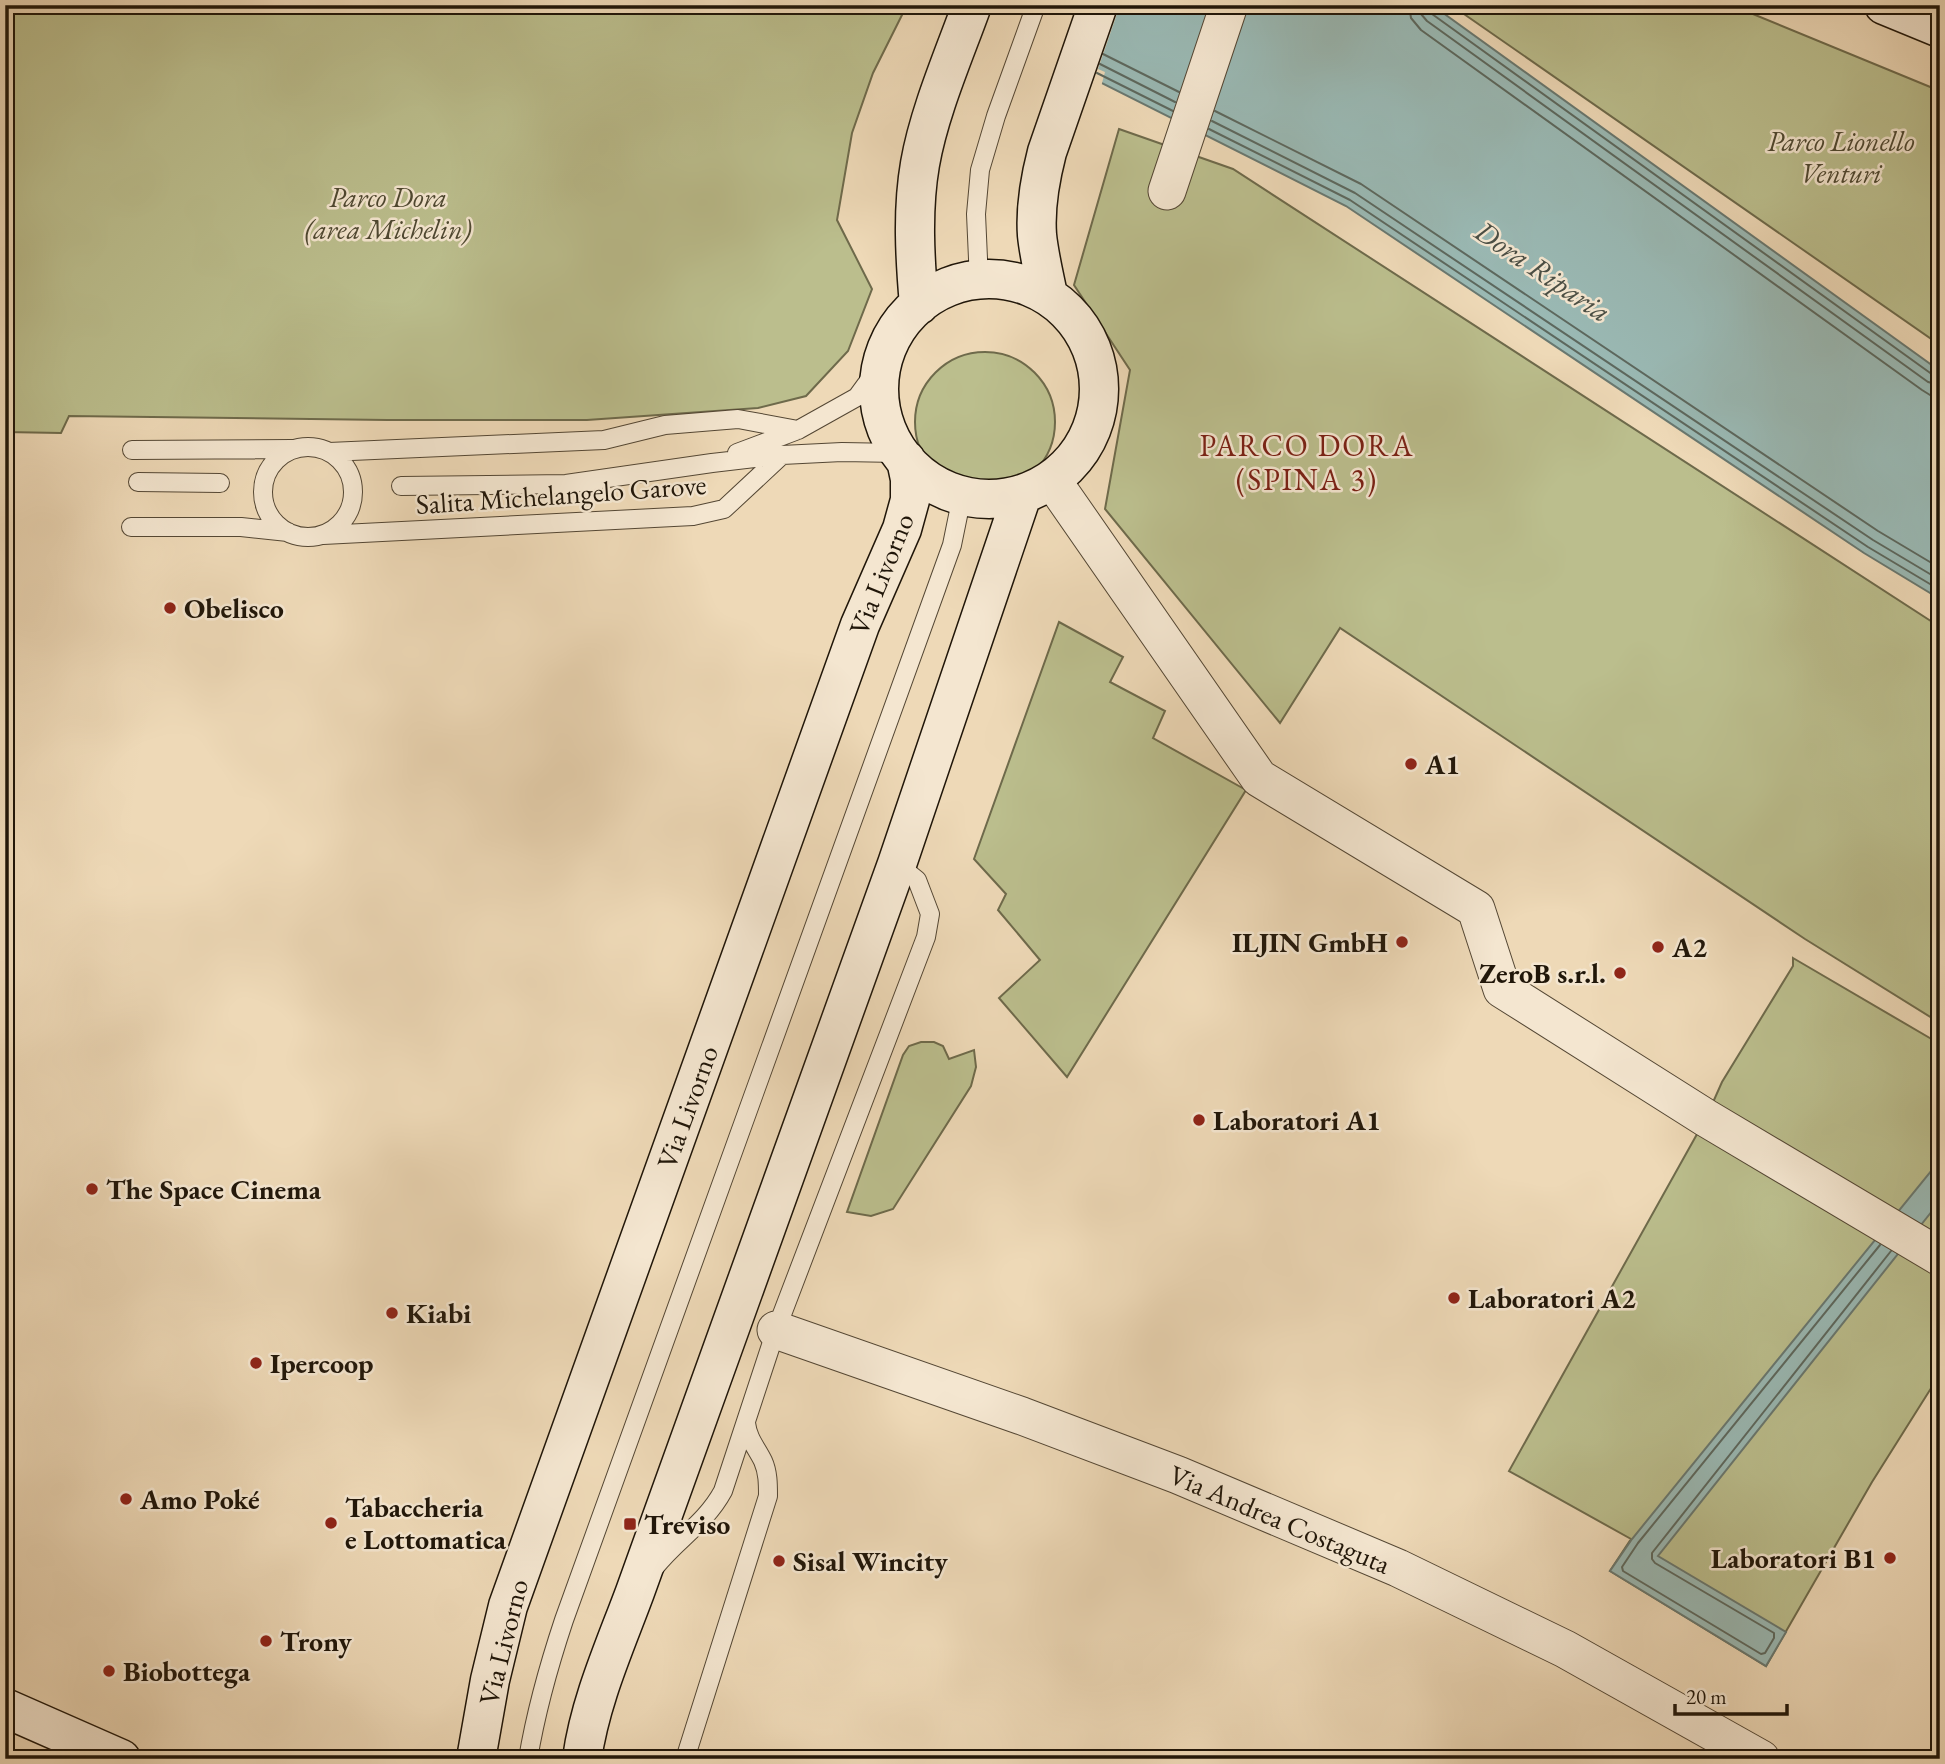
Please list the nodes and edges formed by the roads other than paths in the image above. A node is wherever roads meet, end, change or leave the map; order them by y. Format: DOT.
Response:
graph roads {
  1 [pos="972,5"];
  2 [pos="1035,5"];
  3 [pos="1098,5"];
  4 [pos="1229,5"];
  5 [pos="1884,5"];
  6 [pos="1940,28"];
  7 [pos="1167,191"];
  8 [pos="979,281"];
  9 [pos="1048,295"];
  10 [pos="919,305"];
  11 [pos="884,360"];
  12 [pos="797,430"];
  13 [pos="292,449"];
  14 [pos="132,450"];
  15 [pos="329,452"];
  16 [pos="782,456"];
  17 [pos="902,457"];
  18 [pos="712,463"];
  19 [pos="138,482"];
  20 [pos="220,483"];
  21 [pos="401,486"];
  22 [pos="1037,487"];
  23 [pos="962,496"];
  24 [pos="131,527"];
  25 [pos="288,532"];
  26 [pos="323,535"];
  27 [pos="897,864"];
  28 [pos="1940,1257"];
  29 [pos="776,1330"];
  30 [pos="746,1420"];
  31 [pos="635,1592"];
  32 [pos="5,1709"];
  33 [pos="121,1759"];
  34 [pos="476,1759"];
  35 [pos="528,1759"];
  36 [pos="582,1759"];
  37 [pos="685,1759"];
  38 [pos="1761,1759"];
  1 -- 10 [label="main road"];
  2 -- 8 [label="lane"];
  3 -- 9 [label="main road"];
  4 -- 7 [label="street"];
  5 -- 6 [label="main road"];
  8 -- 9 [label="main road"];
  8 -- 10 [label="main road"];
  9 -- 22 [label="main road"];
  10 -- 11 [label="main road"];
  11 -- 12 [label="lane, Salita Michelangelo Garove"];
  11 -- 17 [label="main road"];
  12 -- 15 [label="lane, Salita Michelangelo Garove"];
  12 -- 18 [label="lane, Salita Michelangelo Garove"];
  13 -- 14 [label="lane, Salita Michelangelo Garove"];
  13 -- 15 [label="lane, Salita Michelangelo Garove"];
  13 -- 25 [label="lane"];
  15 -- 26 [label="lane"];
  16 -- 17 [label="lane, Salita Michelangelo Garove"];
  16 -- 18 [label="lane, Salita Michelangelo Garove"];
  16 -- 26 [label="lane, Salita Michelangelo Garove"];
  17 -- 23 [label="main road"];
  17 -- 34 [label="main road, Via Livorno"];
  18 -- 21 [label="lane, Salita Michelangelo Garove"];
  19 -- 20 [label="lane"];
  22 -- 23 [label="main road"];
  22 -- 27 [label="main road"];
  22 -- 28 [label="street"];
  23 -- 35 [label="lane, Via Livorno"];
  24 -- 25 [label="lane, Salita Michelangelo Garove"];
  25 -- 26 [label="lane, Salita Michelangelo Garove"];
  27 -- 29 [label="lane"];
  27 -- 31 [label="main road"];
  29 -- 30 [label="lane"];
  29 -- 38 [label="street, Via Andrea Costaguta"];
  30 -- 31 [label="lane"];
  30 -- 37 [label="lane"];
  31 -- 36 [label="main road"];
  32 -- 33 [label="main road"];
}
